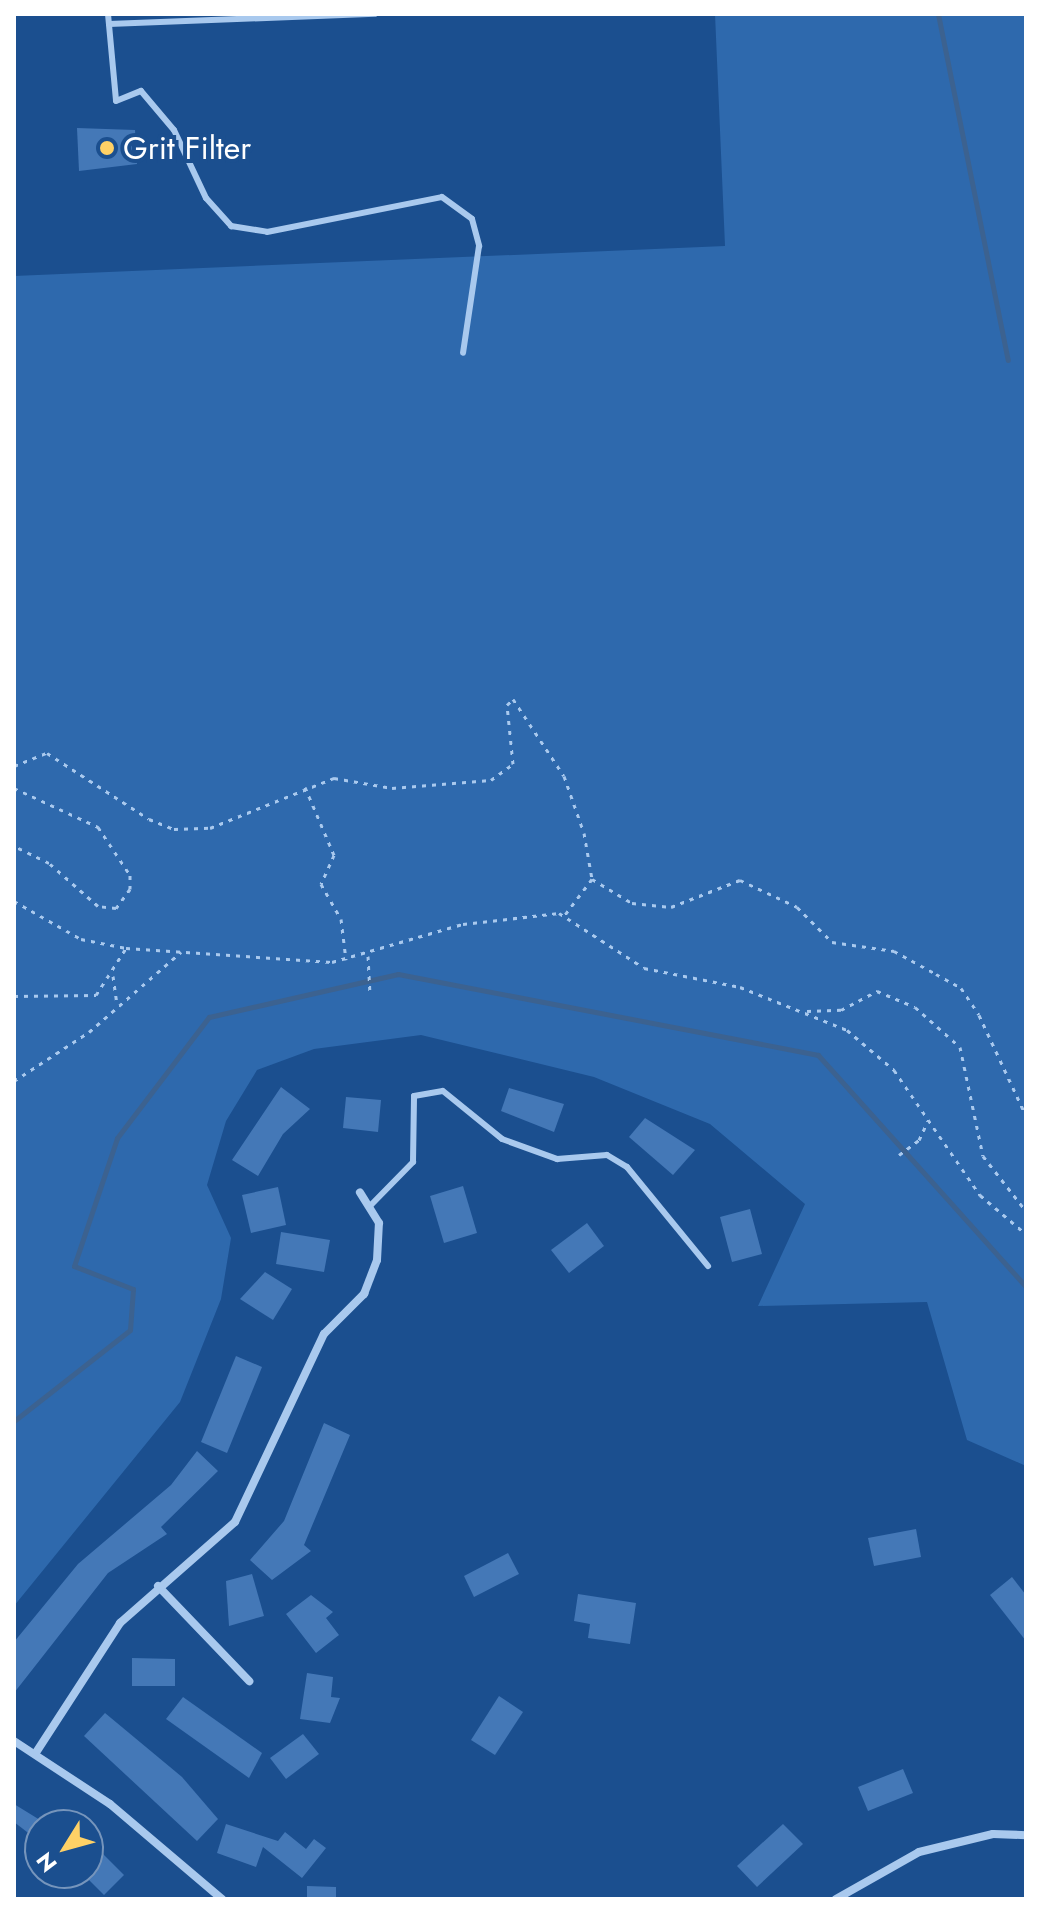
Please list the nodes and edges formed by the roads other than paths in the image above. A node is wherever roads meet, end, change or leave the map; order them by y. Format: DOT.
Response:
graph roads {
  1 [pos="108,14"];
  2 [pos="375,14"];
  3 [pos="109,24"];
  4 [pos="463,353"];
  5 [pos="360,1193"];
  6 [pos="369,1207"];
  7 [pos="708,1266"];
  8 [pos="158,1586"];
  9 [pos="249,1681"];
  10 [pos="14,1741"];
  11 [pos="37,1751"];
  12 [pos="1026,1835"];
  13 [pos="222,1899"];
  14 [pos="836,1899"];
  1 -- 3 [label="lane"];
  2 -- 3 [label="lane"];
  3 -- 4 [label="lane"];
  5 -- 6 [label="street"];
  6 -- 7 [label="lane"];
  6 -- 8 [label="street"];
  8 -- 9 [label="street"];
  8 -- 11 [label="street"];
  10 -- 11 [label="street"];
  11 -- 13 [label="street"];
  12 -- 14 [label="street"];
}
